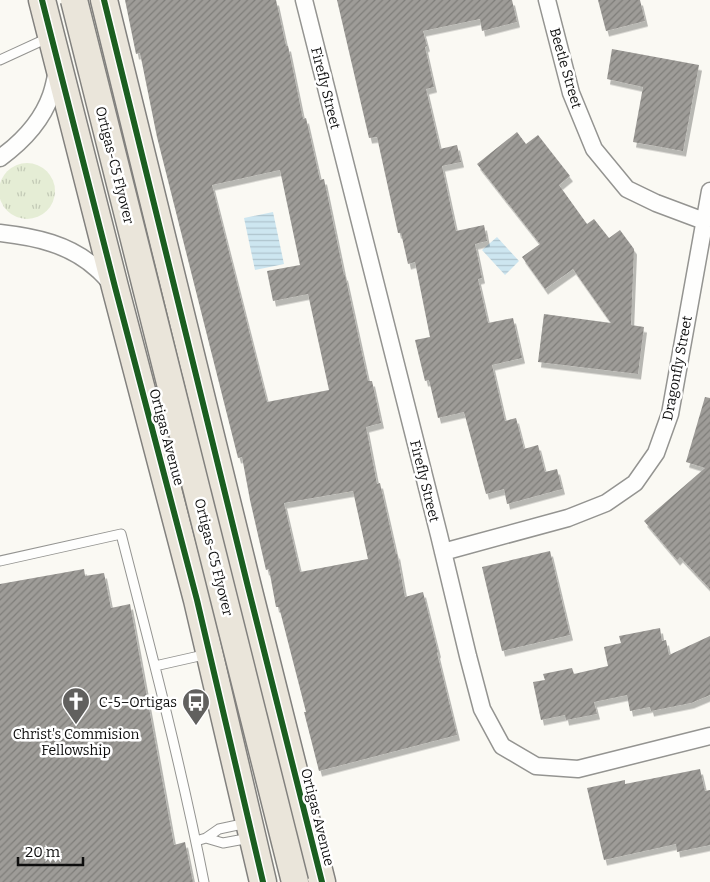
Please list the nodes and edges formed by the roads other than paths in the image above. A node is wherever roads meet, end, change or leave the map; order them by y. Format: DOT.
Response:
graph roads {
  1 [pos="42,0"];
  2 [pos="74,0"];
  3 [pos="104,0"];
  4 [pos="304,0"];
  5 [pos="547,0"];
  6 [pos="51,36"];
  7 [pos="0,60"];
  8 [pos="58,67"];
  9 [pos="0,158"];
  10 [pos="710,192"];
  11 [pos="704,221"];
  12 [pos="0,233"];
  13 [pos="115,287"];
  14 [pos="443,552"];
  15 [pos="0,561"];
  16 [pos="248,587"];
  17 [pos="197,600"];
  18 [pos="258,628"];
  19 [pos="209,648"];
  20 [pos="155,666"];
  21 [pos="710,736"];
  22 [pos="250,830"];
  23 [pos="206,838"];
  24 [pos="196,841"];
  25 [pos="204,882"];
  26 [pos="263,882"];
  27 [pos="295,882"];
  28 [pos="322,882"];
  1 -- 6 [label="main road, Ortigas Avenue"];
  2 -- 27 [label="main road, Ortigas-C5 Flyover, bridge"];
  3 -- 16 [label="main road, Ortigas Avenue"];
  4 -- 14 [label="street, Firefly Street"];
  5 -- 11 [label="street, Beetle Street"];
  6 -- 7 [label="lane"];
  6 -- 8 [label="main road, Ortigas Avenue"];
  8 -- 9 [label="street"];
  8 -- 13 [label="main road, Ortigas Avenue"];
  10 -- 11 [label="street, Dragonfly Street"];
  11 -- 14 [label="street, Dragonfly Street"];
  12 -- 13 [label="street"];
  13 -- 17 [label="main road, Ortigas Avenue"];
  14 -- 21 [label="street, Firefly Street"];
  15 -- 20 [label="lane"];
  16 -- 17 [label="main road"];
  16 -- 18 [label="main road, Ortigas Avenue"];
  17 -- 19 [label="main road, Ortigas Avenue"];
  18 -- 19 [label="main road"];
  18 -- 28 [label="main road, Ortigas Avenue"];
  19 -- 20 [label="lane"];
  19 -- 22 [label="main road, Ortigas Avenue"];
  20 -- 24 [label="lane"];
  22 -- 23 [label="lane"];
  22 -- 23 [label="lane"];
  22 -- 26 [label="main road, Ortigas Avenue"];
  23 -- 24 [label="lane"];
  24 -- 25 [label="lane"];
}
